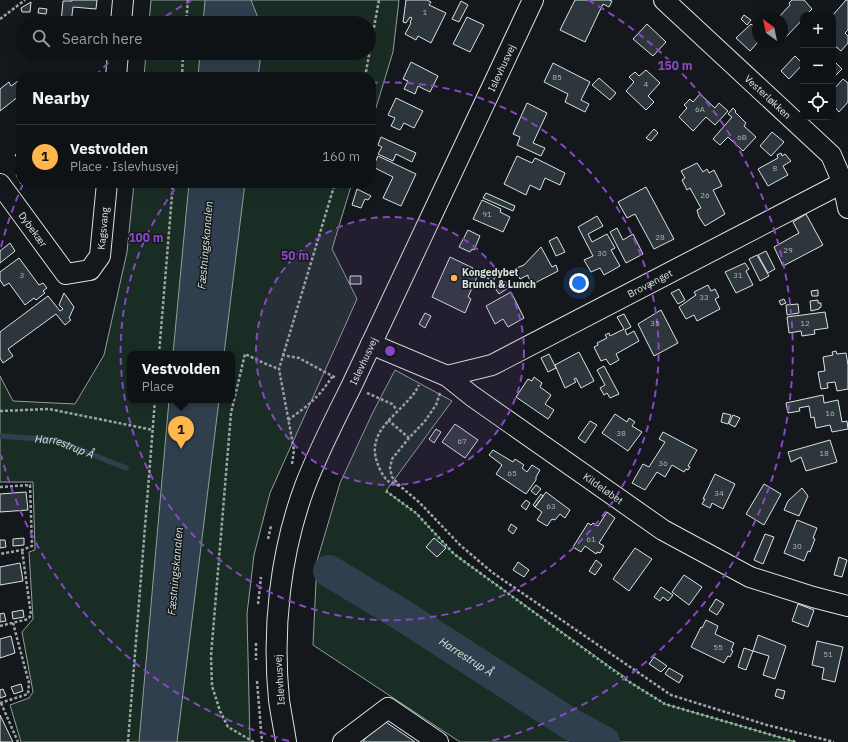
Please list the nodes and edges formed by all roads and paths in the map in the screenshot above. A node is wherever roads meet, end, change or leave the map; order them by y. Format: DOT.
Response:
graph roads {
  1 [pos="25,0"];
  2 [pos="123,0"];
  3 [pos="188,0"];
  4 [pos="379,0"];
  5 [pos="664,0"];
  6 [pos="530,1"];
  7 [pos="122,16"];
  8 [pos="187,16"];
  9 [pos="376,16"];
  10 [pos="0,19"];
  11 [pos="117,60"];
  12 [pos="183,60"];
  13 [pos="368,60"];
  14 [pos="116,72"];
  15 [pos="182,72"];
  16 [pos="366,72"];
  17 [pos="845,181"];
  18 [pos="0,184"];
  19 [pos="106,188"];
  20 [pos="173,188"];
  21 [pos="333,188"];
  22 [pos="848,208"];
  23 [pos="66,274"];
  24 [pos="371,344"];
  25 [pos="159,351"];
  26 [pos="282,355"];
  27 [pos="426,368"];
  28 [pos="279,369"];
  29 [pos="447,376"];
  30 [pos="332,377"];
  31 [pos="235,396"];
  32 [pos="155,403"];
  33 [pos="233,403"];
  34 [pos="0,411"];
  35 [pos="288,420"];
  36 [pos="388,420"];
  37 [pos="153,430"];
  38 [pos="409,438"];
  39 [pos="400,486"];
  40 [pos="0,487"];
  41 [pos="22,550"];
  42 [pos="0,554"];
  43 [pos="848,606"];
  44 [pos="13,623"];
  45 [pos="0,626"];
  46 [pos="0,703"];
  47 [pos="18,742"];
  48 [pos="128,742"];
  49 [pos="254,742"];
  50 [pos="286,742"];
  51 [pos="344,742"];
  52 [pos="438,742"];
  53 [pos="834,742"];
  1 -- 10 [label="path"];
  2 -- 7 [label="street"];
  3 -- 8 [label="path"];
  4 -- 9 [label="path"];
  5 -- 17 [label="street, Vesterløkken"];
  6 -- 24 [label="street, Islevhusvej"];
  11 -- 14 [label="street"];
  12 -- 15 [label="path"];
  13 -- 16 [label="path"];
  17 -- 22 [label="street, Vesterløkken"];
  17 -- 29 [label="street, Brovænget"];
  18 -- 23 [label="street, Dybekær"];
  19 -- 23 [label="street, Kagsvang"];
  20 -- 25 [label="path"];
  21 -- 26 [label="path"];
  24 -- 27 [label="street, Kildeløbet"];
  24 -- 50 [label="street, Islevhusvej"];
  27 -- 29 [label="street, Kildeløbet"];
  27 -- 36 [label="path"];
  28 -- 31 [label="path"];
  29 -- 38 [label="path"];
  29 -- 43 [label="street, Kildeløbet"];
  30 -- 35 [label="path"];
  32 -- 37 [label="path"];
  33 -- 49 [label="path"];
  34 -- 37 [label="path"];
  36 -- 38 [label="path"];
  36 -- 39 [label="path"];
  37 -- 48 [label="path"];
  38 -- 39 [label="path"];
  39 -- 53 [label="path"];
  40 -- 41 [label="path"];
  41 -- 42 [label="path"];
  41 -- 44 [label="path"];
  44 -- 45 [label="path"];
  44 -- 46 [label="path"];
  46 -- 47 [label="path"];
  51 -- 52 [label="street"];
}
